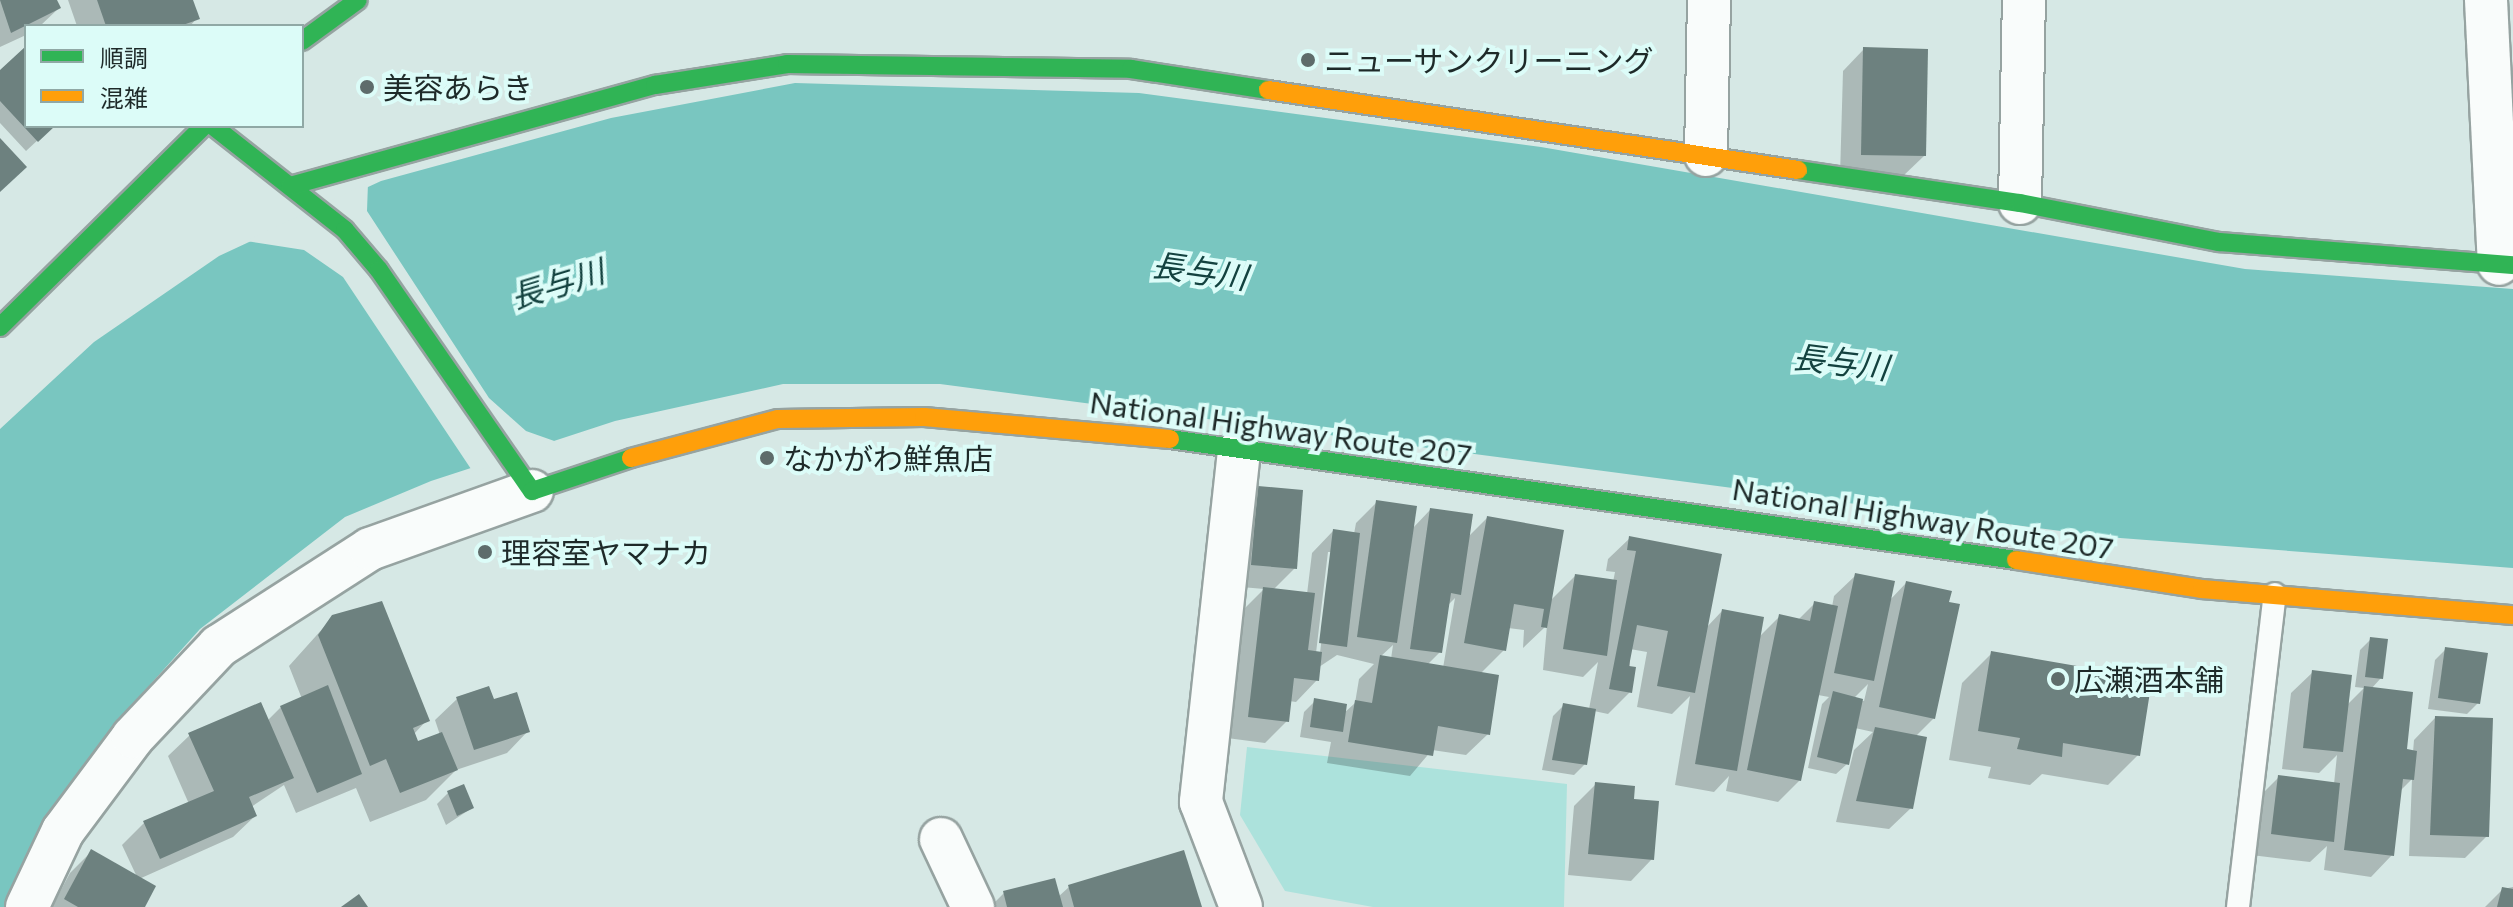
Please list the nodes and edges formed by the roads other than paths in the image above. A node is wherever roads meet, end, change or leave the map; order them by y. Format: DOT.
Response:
graph roads {
  1 [pos="1709,0"];
  2 [pos="2024,0"];
  3 [pos="2486,0"];
  4 [pos="202,128"];
  5 [pos="216,128"];
  6 [pos="1706,155"];
  7 [pos="290,186"];
  8 [pos="2020,203"];
  9 [pos="2506,264"];
  10 [pos="0,327"];
  11 [pos="1239,451"];
  12 [pos="523,481"];
  13 [pos="2275,594"];
  14 [pos="2513,615"];
  15 [pos="941,839"];
  16 [pos="969,906"];
  17 [pos="27,907"];
  18 [pos="1241,907"];
  19 [pos="2238,907"];
  1 -- 6 [label="street"];
  2 -- 8 [label="street"];
  3 -- 9 [label="street"];
  4 -- 10 [label="main road"];
  5 -- 7 [label="main road"];
  6 -- 7 [label="main road"];
  6 -- 8 [label="main road"];
  7 -- 12 [label="main road"];
  8 -- 9 [label="main road"];
  11 -- 12 [label="main road, National Highway Route 207"];
  11 -- 13 [label="main road, National Highway Route 207"];
  11 -- 18 [label="street"];
  12 -- 17 [label="street"];
  13 -- 14 [label="main road, National Highway Route 207"];
  13 -- 19 [label="lane"];
  15 -- 16 [label="street"];
}
